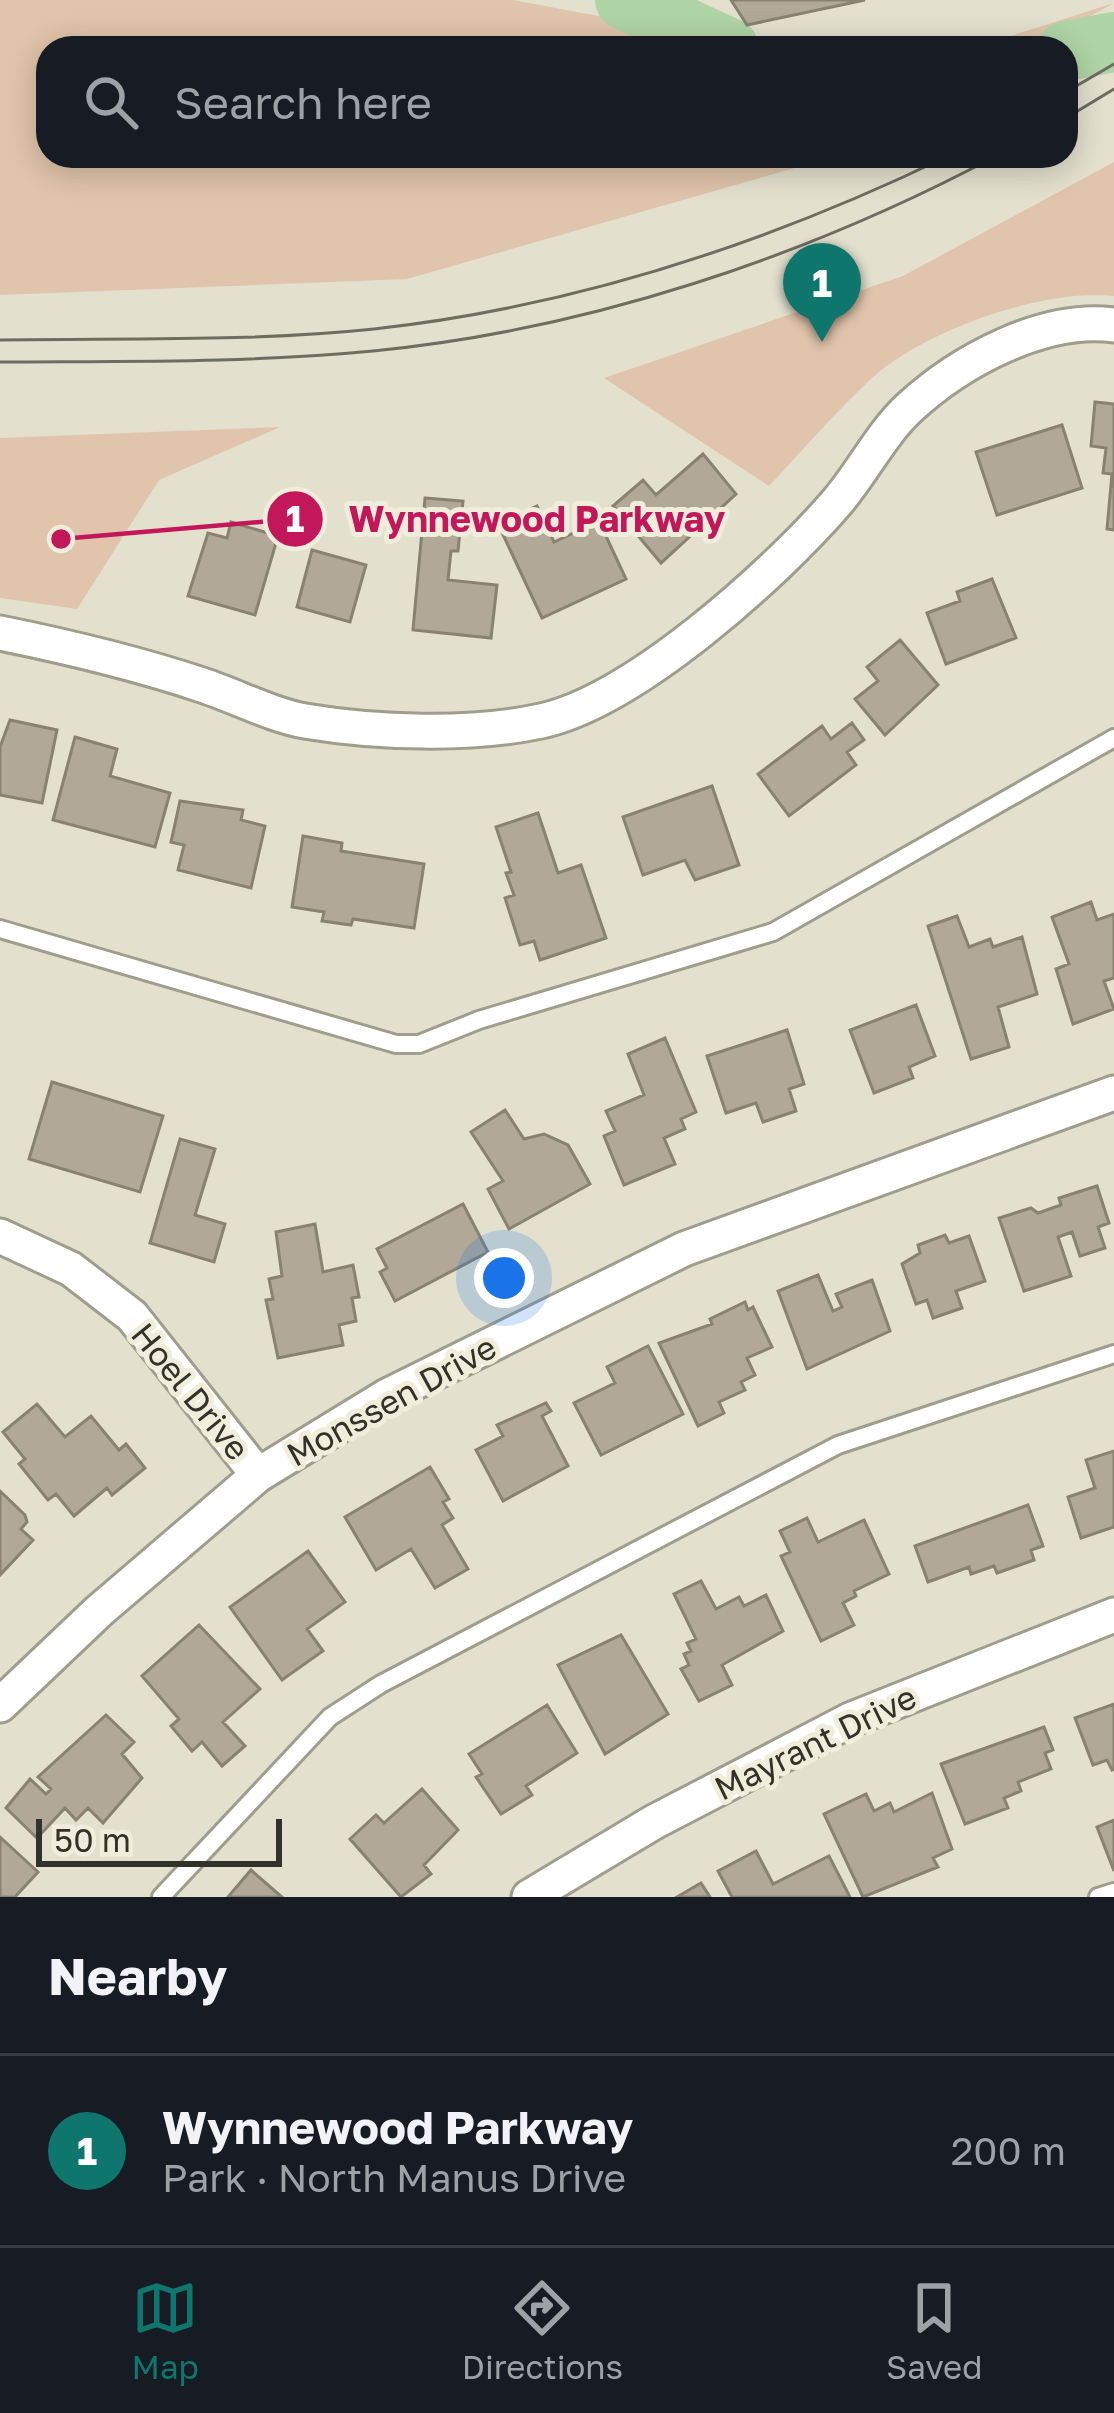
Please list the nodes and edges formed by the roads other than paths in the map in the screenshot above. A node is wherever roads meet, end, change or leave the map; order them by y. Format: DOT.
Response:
graph roads {
  1 [pos="1114,325"];
  2 [pos="0,633"];
  3 [pos="1114,738"];
  4 [pos="0,929"];
  5 [pos="1114,1093"];
  6 [pos="0,1236"];
  7 [pos="1114,1354"];
  8 [pos="258,1475"];
  9 [pos="1114,1615"];
  10 [pos="0,1705"];
  11 [pos="1114,1892"];
  12 [pos="160,1897"];
  13 [pos="529,1897"];
  14 [pos="1098,1897"];
  1 -- 2 [label="street"];
  3 -- 4 [label="lane"];
  5 -- 8 [label="street, Monssen Drive"];
  6 -- 8 [label="street, Hoel Drive"];
  7 -- 12 [label="lane"];
  8 -- 10 [label="street, Monssen Drive"];
  9 -- 13 [label="street, Mayrant Drive"];
  11 -- 14 [label="lane"];
}
